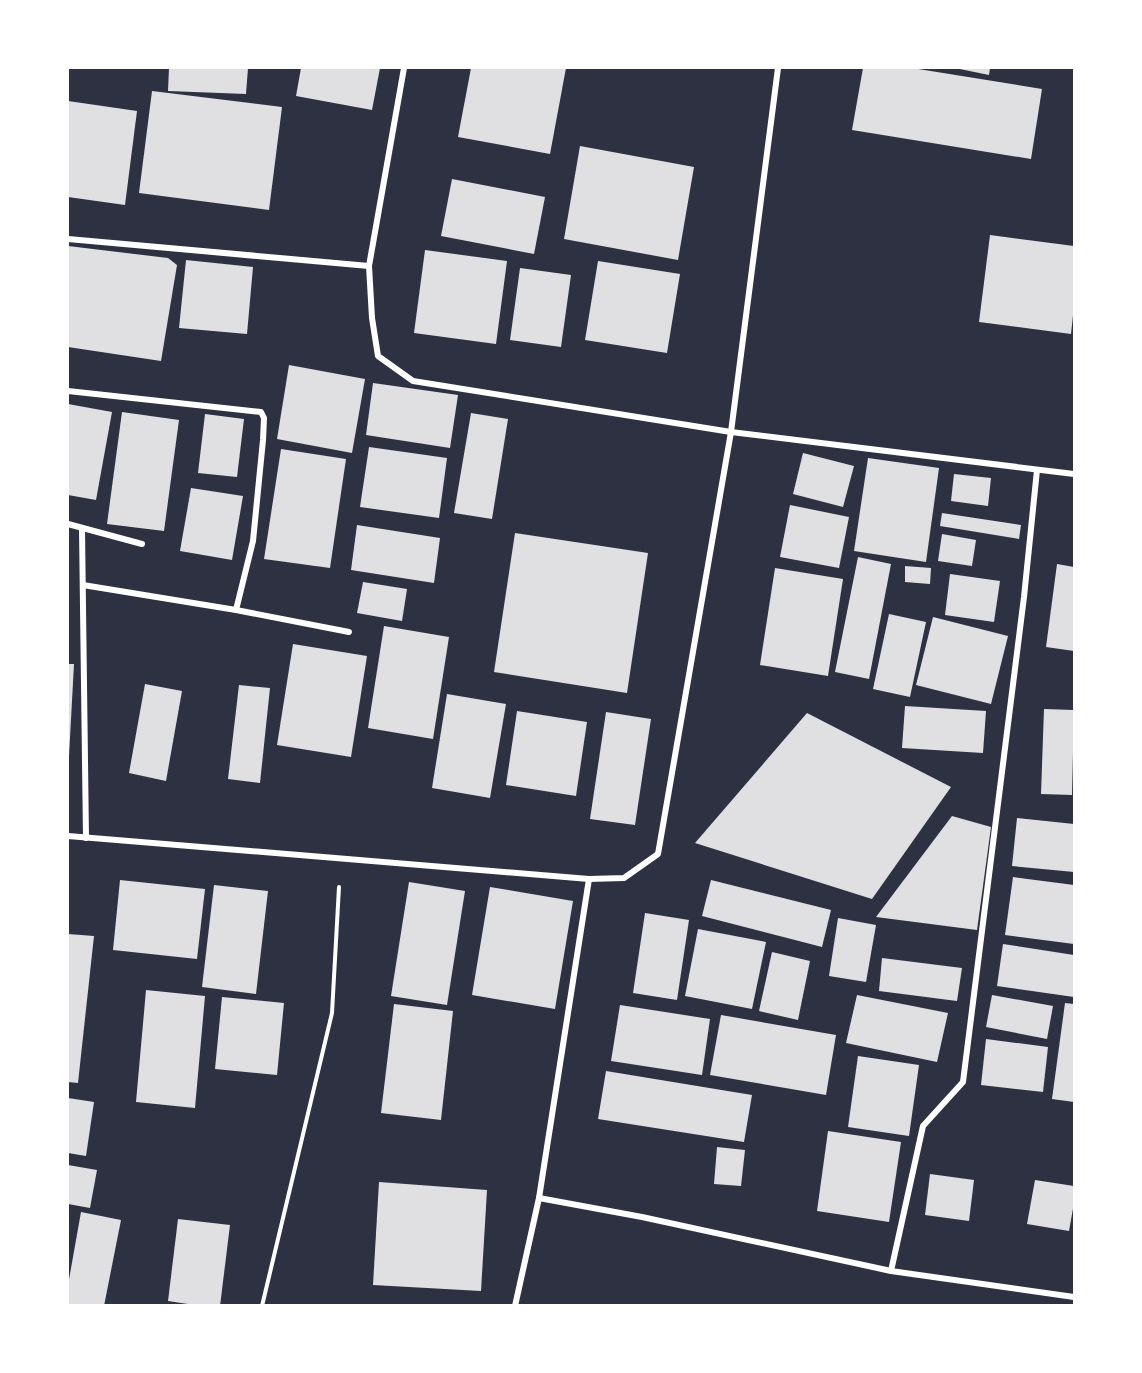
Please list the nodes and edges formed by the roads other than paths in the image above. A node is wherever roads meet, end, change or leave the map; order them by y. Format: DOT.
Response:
graph roads {
  1 [pos="404,68"];
  2 [pos="778,68"];
  3 [pos="68,239"];
  4 [pos="369,266"];
  5 [pos="68,391"];
  6 [pos="731,432"];
  7 [pos="1037,470"];
  8 [pos="1074,474"];
  9 [pos="68,524"];
  10 [pos="82,529"];
  11 [pos="142,544"];
  12 [pos="83,585"];
  13 [pos="236,610"];
  14 [pos="349,632"];
  15 [pos="68,836"];
  16 [pos="86,838"];
  17 [pos="589,879"];
  18 [pos="539,1198"];
  19 [pos="891,1271"];
  20 [pos="1074,1297"];
  21 [pos="515,1305"];
  1 -- 4 [label="street"];
  2 -- 6 [label="street"];
  3 -- 4 [label="street"];
  4 -- 6 [label="street"];
  5 -- 13 [label="street"];
  6 -- 7 [label="street"];
  6 -- 17 [label="street"];
  7 -- 8 [label="street"];
  7 -- 19 [label="street"];
  9 -- 10 [label="street"];
  10 -- 11 [label="street"];
  10 -- 12 [label="street"];
  12 -- 13 [label="street"];
  12 -- 16 [label="street"];
  13 -- 14 [label="street"];
  15 -- 16 [label="street"];
  16 -- 17 [label="street"];
  17 -- 18 [label="street"];
  18 -- 19 [label="street"];
  18 -- 21 [label="street"];
  19 -- 20 [label="street"];
}
